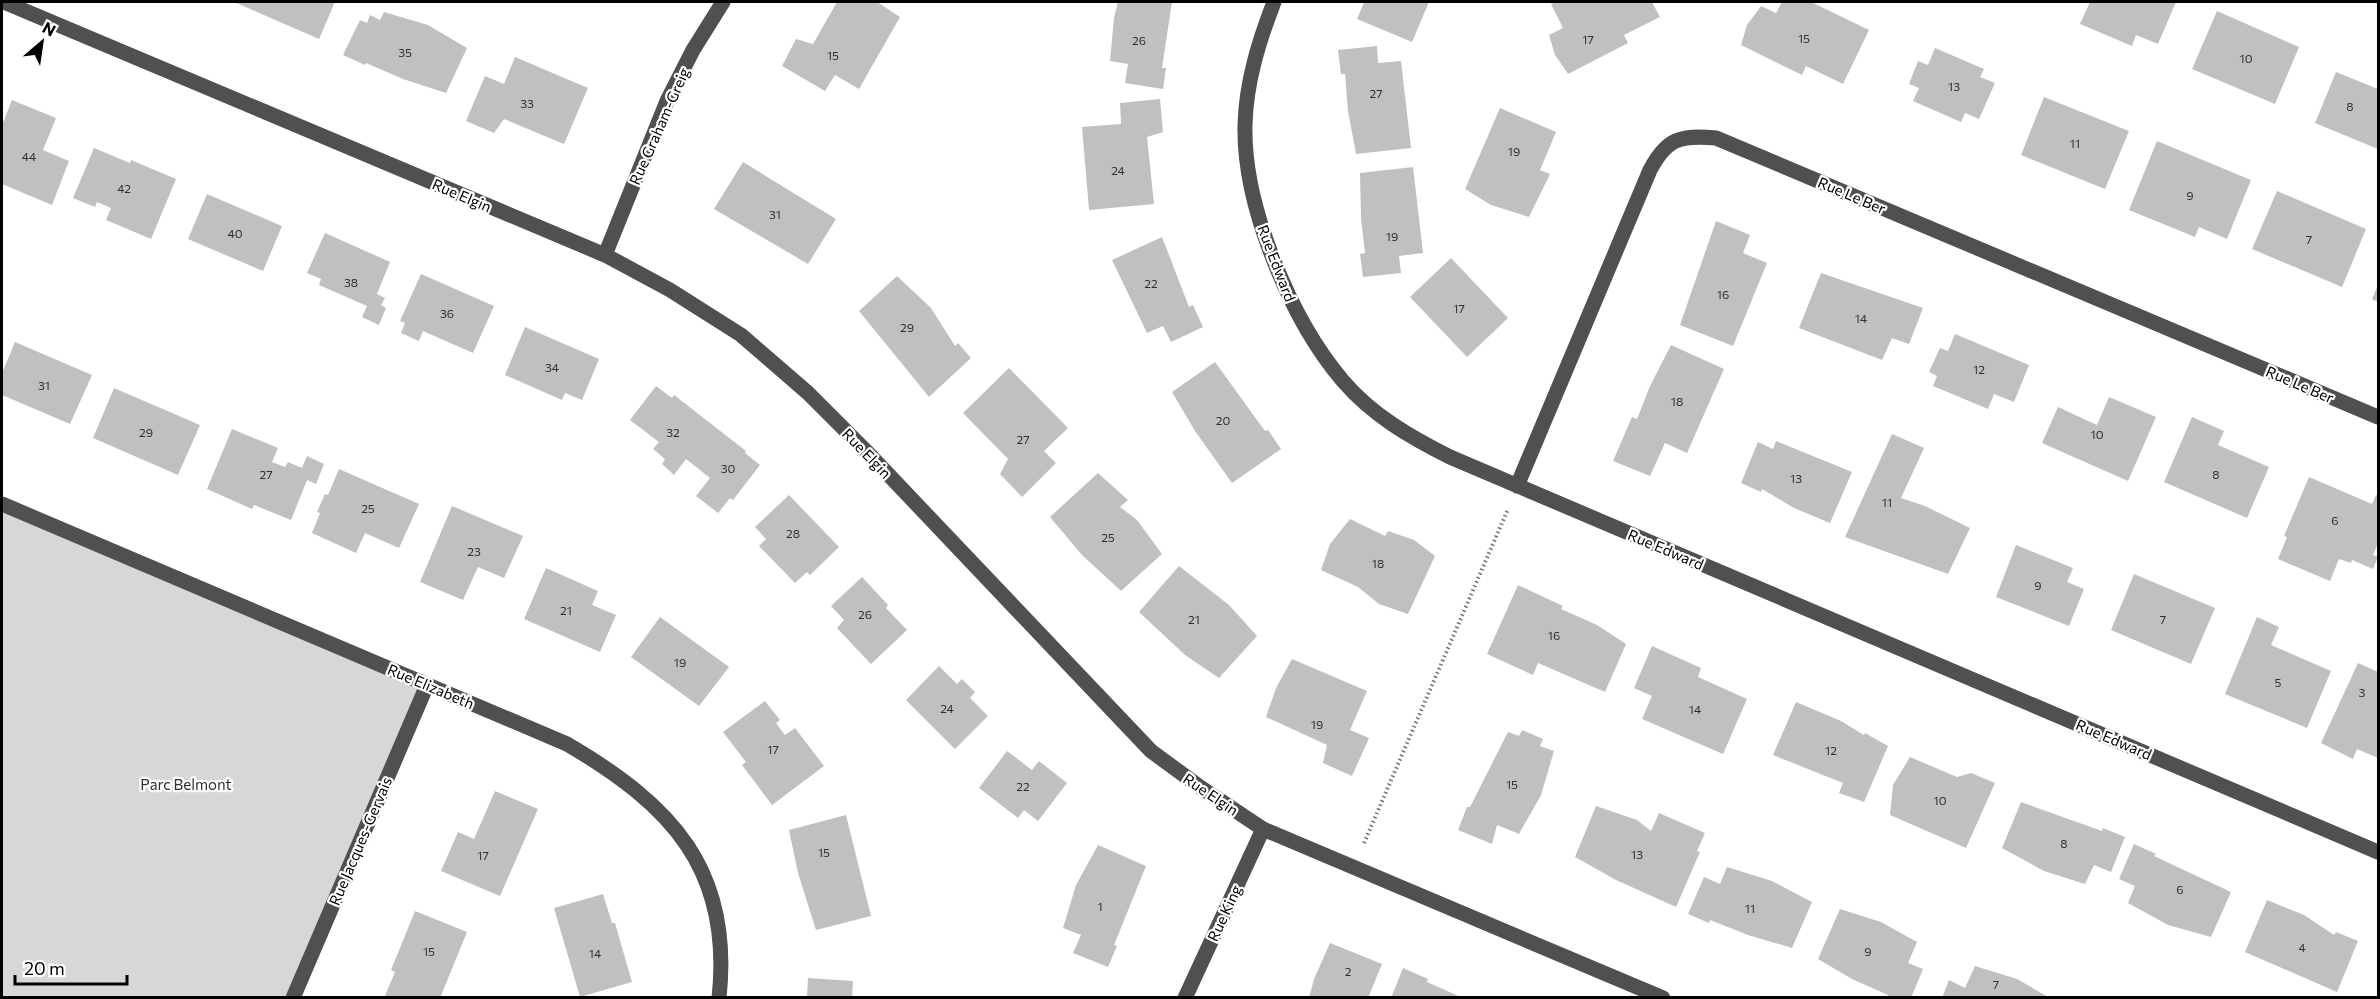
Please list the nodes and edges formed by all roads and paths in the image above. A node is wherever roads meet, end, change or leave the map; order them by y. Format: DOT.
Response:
graph roads {
  1 [pos="4,2"];
  2 [pos="723,2"];
  3 [pos="1274,2"];
  4 [pos="605,255"];
  5 [pos="2379,417"];
  6 [pos="1517,486"];
  7 [pos="2,504"];
  8 [pos="428,685"];
  9 [pos="1263,829"];
  10 [pos="2379,852"];
  11 [pos="1353,867"];
  12 [pos="293,998"];
  13 [pos="719,998"];
  14 [pos="1185,998"];
  15 [pos="1663,998"];
  1 -- 4 [label="street, Rue Elgin"];
  2 -- 4 [label="street, Rue Graham-Greig"];
  3 -- 6 [label="street, Rue Edward"];
  4 -- 9 [label="street, Rue Elgin"];
  5 -- 6 [label="street, Rue Le Ber"];
  6 -- 10 [label="street, Rue Edward"];
  6 -- 11 [label="path"];
  7 -- 8 [label="street, Rue Elizabeth"];
  8 -- 12 [label="street, Rue Jacques-Gervais"];
  8 -- 13 [label="street, Rue Elizabeth"];
  9 -- 11 [label="street, Rue Elgin"];
  9 -- 14 [label="street, Rue King"];
  11 -- 15 [label="street, Rue Elgin"];
}
